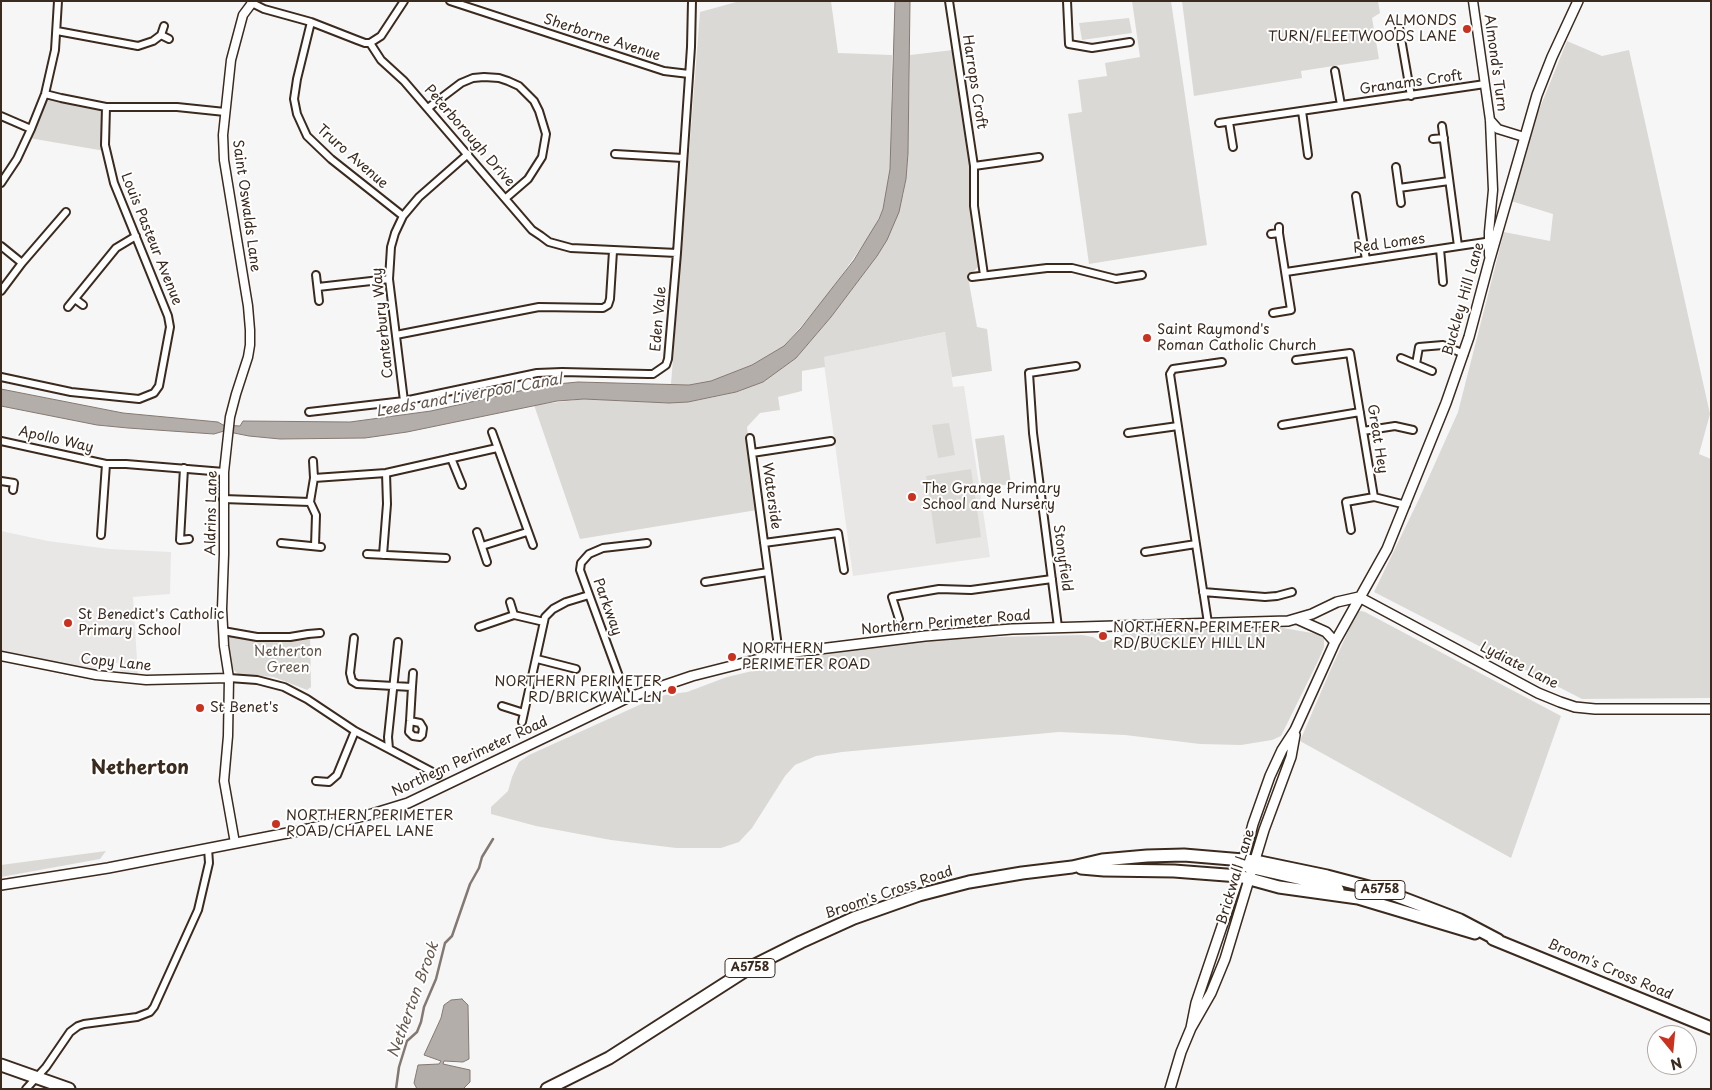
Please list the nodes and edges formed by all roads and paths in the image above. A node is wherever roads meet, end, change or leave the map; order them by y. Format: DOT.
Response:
graph roads {
  1 [pos="58,1"];
  2 [pos="404,1"];
  3 [pos="450,1"];
  4 [pos="692,1"];
  5 [pos="949,1"];
  6 [pos="1067,1"];
  7 [pos="1473,1"];
  8 [pos="1578,1"];
  9 [pos="252,2"];
  10 [pos="311,22"];
  11 [pos="164,26"];
  12 [pos="1399,27"];
  13 [pos="56,31"];
  14 [pos="161,35"];
  15 [pos="169,40"];
  16 [pos="1130,42"];
  17 [pos="370,43"];
  18 [pos="1336,71"];
  19 [pos="689,74"];
  20 [pos="1485,84"];
  21 [pos="45,94"];
  22 [pos="1411,96"];
  23 [pos="1341,105"];
  24 [pos="106,107"];
  25 [pos="428,108"];
  26 [pos="1302,111"];
  27 [pos="225,112"];
  28 [pos="1,116"];
  29 [pos="1490,120"];
  30 [pos="1229,122"];
  31 [pos="1220,123"];
  32 [pos="1442,126"];
  33 [pos="32,129"];
  34 [pos="1444,138"];
  35 [pos="1524,138"];
  36 [pos="1433,140"];
  37 [pos="1233,147"];
  38 [pos="468,154"];
  39 [pos="614,154"];
  40 [pos="1308,155"];
  41 [pos="1039,157"];
  42 [pos="683,158"];
  43 [pos="974,166"];
  44 [pos="1396,166"];
  45 [pos="1449,181"];
  46 [pos="1,183"];
  47 [pos="1399,188"];
  48 [pos="1356,196"];
  49 [pos="506,198"];
  50 [pos="1401,203"];
  51 [pos="66,212"];
  52 [pos="403,216"];
  53 [pos="1271,234"];
  54 [pos="136,236"];
  55 [pos="1492,241"];
  56 [pos="1,246"];
  57 [pos="1458,246"];
  58 [pos="1440,249"];
  59 [pos="613,251"];
  60 [pos="677,252"];
  61 [pos="1366,260"];
  62 [pos="22,263"];
  63 [pos="1286,272"];
  64 [pos="316,275"];
  65 [pos="984,275"];
  66 [pos="1142,275"];
  67 [pos="972,277"];
  68 [pos="389,279"];
  69 [pos="1444,282"];
  70 [pos="318,287"];
  71 [pos="1,291"];
  72 [pos="75,299"];
  73 [pos="319,301"];
  74 [pos="83,305"];
  75 [pos="68,307"];
  76 [pos="1273,313"];
  77 [pos="396,335"];
  78 [pos="1464,354"];
  79 [pos="1401,358"];
  80 [pos="1296,360"];
  81 [pos="1222,362"];
  82 [pos="1416,364"];
  83 [pos="1076,366"];
  84 [pos="1432,371"];
  85 [pos="1,377"];
  86 [pos="404,400"];
  87 [pos="309,412"];
  88 [pos="1360,412"];
  89 [pos="230,417"];
  90 [pos="1282,425"];
  91 [pos="1178,426"];
  92 [pos="1391,427"];
  93 [pos="1413,430"];
  94 [pos="1363,431"];
  95 [pos="492,432"];
  96 [pos="1128,433"];
  97 [pos="1392,434"];
  98 [pos="750,438"];
  99 [pos="1,440"];
  100 [pos="831,440"];
  101 [pos="497,448"];
  102 [pos="752,453"];
  103 [pos="451,458"];
  104 [pos="313,460"];
  105 [pos="106,464"];
  106 [pos="184,468"];
  107 [pos="224,472"];
  108 [pos="386,472"];
  109 [pos="314,478"];
  110 [pos="1,481"];
  111 [pos="462,485"];
  112 [pos="13,490"];
  113 [pos="1374,497"];
  114 [pos="223,499"];
  115 [pos="310,502"];
  116 [pos="1406,505"];
  117 [pos="1351,530"];
  118 [pos="477,532"];
  119 [pos="527,532"];
  120 [pos="101,535"];
  121 [pos="189,539"];
  122 [pos="281,543"];
  123 [pos="647,543"];
  124 [pos="764,543"];
  125 [pos="1196,544"];
  126 [pos="533,545"];
  127 [pos="482,546"];
  128 [pos="1145,552"];
  129 [pos="367,554"];
  130 [pos="383,555"];
  131 [pos="446,558"];
  132 [pos="487,562"];
  133 [pos="844,570"];
  134 [pos="768,572"];
  135 [pos="1052,579"];
  136 [pos="705,582"];
  137 [pos="1203,592"];
  138 [pos="1292,592"];
  139 [pos="589,595"];
  140 [pos="1358,597"];
  141 [pos="510,602"];
  142 [pos="514,615"];
  143 [pos="899,619"];
  144 [pos="1297,619"];
  145 [pos="544,622"];
  146 [pos="1208,623"];
  147 [pos="479,627"];
  148 [pos="1058,627"];
  149 [pos="222,631"];
  150 [pos="320,633"];
  151 [pos="354,638"];
  152 [pos="398,642"];
  153 [pos="1335,642"];
  154 [pos="779,654"];
  155 [pos="1,656"];
  156 [pos="537,659"];
  157 [pos="576,669"];
  158 [pos="413,673"];
  159 [pos="229,678"];
  160 [pos="393,686"];
  161 [pos="412,687"];
  162 [pos="627,698"];
  163 [pos="502,706"];
  164 [pos="1711,709"];
  165 [pos="524,713"];
  166 [pos="410,721"];
  167 [pos="522,722"];
  168 [pos="355,731"];
  169 [pos="389,749"];
  170 [pos="438,775"];
  171 [pos="316,781"];
  172 [pos="235,843"];
  173 [pos="208,848"];
  174 [pos="1072,867"];
  175 [pos="1248,868"];
  176 [pos="1,886"];
  177 [pos="1498,940"];
  178 [pos="1191,1028"];
  179 [pos="1711,1028"];
  180 [pos="1,1065"];
  181 [pos="36,1077"];
  182 [pos="26,1089"];
  183 [pos="69,1089"];
  184 [pos="548,1089"];
  185 [pos="1170,1089"];
  1 -- 13 [label="street"];
  2 -- 17 [label="street"];
  3 -- 19 [label="street, Sherborne Avenue"];
  4 -- 19 [label="street, Eden Vale"];
  5 -- 43 [label="street, Harrops Croft"];
  6 -- 16 [label="street"];
  7 -- 20 [label="street, Almond's Turn"];
  8 -- 35 [label="main road, Buckley Hill Lane"];
  9 -- 10 [label="street"];
  9 -- 27 [label="street, Saint Oswalds Lane"];
  10 -- 17 [label="street"];
  10 -- 52 [label="street, Truro Avenue"];
  11 -- 14 [label="street"];
  12 -- 22 [label="street"];
  13 -- 14 [label="street"];
  13 -- 21 [label="street"];
  14 -- 15 [label="street"];
  17 -- 25 [label="street, Peterborough Drive"];
  18 -- 23 [label="street"];
  19 -- 42 [label="street, Eden Vale"];
  20 -- 22 [label="street, Granams Croft"];
  20 -- 29 [label="street, Almond's Turn"];
  21 -- 24 [label="street"];
  21 -- 33 [label="street"];
  22 -- 23 [label="street, Granams Croft"];
  23 -- 26 [label="street, Granams Croft"];
  24 -- 27 [label="street"];
  24 -- 54 [label="street, Louis Pasteur Avenue"];
  25 -- 38 [label="street, Peterborough Drive"];
  25 -- 49 [label="street"];
  26 -- 30 [label="street, Granams Croft"];
  26 -- 40 [label="street"];
  27 -- 89 [label="street, Saint Oswalds Lane"];
  28 -- 33 [label="street"];
  29 -- 35 [label="street, Almond's Turn"];
  29 -- 55 [label="street"];
  30 -- 31 [label="street, Granams Croft"];
  30 -- 37 [label="street"];
  32 -- 34 [label="street"];
  33 -- 46 [label="street"];
  34 -- 36 [label="street"];
  34 -- 45 [label="street"];
  35 -- 55 [label="main road, Buckley Hill Lane"];
  38 -- 49 [label="street, Peterborough Drive"];
  38 -- 52 [label="street, Canterbury Way"];
  39 -- 42 [label="street"];
  41 -- 43 [label="street"];
  42 -- 60 [label="street, Eden Vale"];
  43 -- 65 [label="street, Harrops Croft"];
  44 -- 47 [label="street"];
  45 -- 47 [label="street"];
  45 -- 57 [label="street"];
  47 -- 50 [label="street"];
  48 -- 61 [label="street"];
  49 -- 59 [label="street, Peterborough Drive"];
  51 -- 62 [label="street"];
  52 -- 68 [label="street, Canterbury Way"];
  53 -- 63 [label="street"];
  54 -- 72 [label="street"];
  54 -- 85 [label="street, Louis Pasteur Avenue"];
  55 -- 57 [label="street, Red Lomes"];
  55 -- 78 [label="main road, Buckley Hill Lane"];
  56 -- 62 [label="street"];
  57 -- 58 [label="street, Red Lomes"];
  58 -- 61 [label="street, Red Lomes"];
  58 -- 69 [label="street"];
  59 -- 60 [label="street, Peterborough Drive"];
  59 -- 77 [label="street"];
  60 -- 86 [label="street, Eden Vale"];
  61 -- 63 [label="street, Red Lomes"];
  62 -- 71 [label="street"];
  63 -- 76 [label="street"];
  64 -- 70 [label="street"];
  65 -- 66 [label="street"];
  65 -- 67 [label="street"];
  68 -- 70 [label="street"];
  68 -- 77 [label="street, Canterbury Way"];
  70 -- 73 [label="street"];
  72 -- 74 [label="street"];
  72 -- 75 [label="street"];
  77 -- 86 [label="street, Canterbury Way"];
  78 -- 82 [label="street"];
  78 -- 116 [label="main road, Buckley Hill Lane"];
  79 -- 82 [label="street"];
  80 -- 88 [label="street, Great Hey"];
  81 -- 91 [label="street"];
  82 -- 84 [label="street"];
  83 -- 135 [label="street, Stonyfield"];
  86 -- 87 [label="street, Eden Vale"];
  88 -- 90 [label="street"];
  88 -- 94 [label="street, Great Hey"];
  89 -- 107 [label="street, Aldrins Lane"];
  91 -- 96 [label="street"];
  91 -- 125 [label="street"];
  92 -- 93 [label="street"];
  92 -- 94 [label="street"];
  92 -- 97 [label="street"];
  94 -- 113 [label="street, Great Hey"];
  95 -- 101 [label="street"];
  98 -- 102 [label="street, Waterside"];
  99 -- 105 [label="street, Apollo Way"];
  100 -- 102 [label="street, Waterside"];
  101 -- 103 [label="street"];
  101 -- 119 [label="street"];
  102 -- 124 [label="street, Waterside"];
  103 -- 108 [label="street"];
  103 -- 111 [label="street"];
  104 -- 109 [label="street"];
  105 -- 106 [label="street, Apollo Way"];
  105 -- 120 [label="street, Apollo Way"];
  106 -- 107 [label="street, Apollo Way"];
  106 -- 121 [label="street"];
  107 -- 114 [label="street, Aldrins Lane"];
  108 -- 109 [label="street"];
  108 -- 130 [label="street"];
  109 -- 115 [label="street"];
  110 -- 112 [label="street"];
  113 -- 116 [label="street"];
  113 -- 117 [label="street"];
  114 -- 115 [label="street"];
  114 -- 149 [label="street, Aldrins Lane"];
  115 -- 122 [label="street"];
  116 -- 140 [label="main road, Buckley Hill Lane"];
  118 -- 127 [label="street"];
  119 -- 126 [label="street"];
  119 -- 127 [label="street"];
  123 -- 139 [label="street, Parkway"];
  124 -- 133 [label="street, Waterside"];
  124 -- 134 [label="street, Waterside"];
  125 -- 128 [label="street"];
  125 -- 137 [label="street"];
  127 -- 132 [label="street"];
  129 -- 130 [label="street"];
  130 -- 131 [label="street"];
  134 -- 136 [label="street"];
  134 -- 154 [label="street, Waterside"];
  135 -- 143 [label="street"];
  135 -- 148 [label="street, Stonyfield"];
  137 -- 138 [label="street"];
  137 -- 146 [label="street"];
  139 -- 145 [label="street"];
  139 -- 162 [label="street, Parkway"];
  140 -- 144 [label="main road, Northern Perimeter Road"];
  140 -- 153 [label="main road, Brickwall Lane"];
  140 -- 164 [label="main road, Lydiate Lane"];
  141 -- 142 [label="street"];
  142 -- 145 [label="street"];
  142 -- 147 [label="street"];
  144 -- 146 [label="main road, Northern Perimeter Road"];
  144 -- 153 [label="main road"];
  145 -- 156 [label="street"];
  146 -- 148 [label="main road, Northern Perimeter Road"];
  148 -- 154 [label="main road, Northern Perimeter Road"];
  149 -- 150 [label="street"];
  149 -- 159 [label="street"];
  151 -- 160 [label="street"];
  152 -- 160 [label="street"];
  153 -- 175 [label="main road, Brickwall Lane"];
  154 -- 162 [label="main road, Northern Perimeter Road"];
  155 -- 159 [label="street, Copy Lane"];
  156 -- 157 [label="street"];
  156 -- 165 [label="street"];
  158 -- 161 [label="street"];
  159 -- 168 [label="street"];
  159 -- 172 [label="street"];
  160 -- 161 [label="street"];
  160 -- 169 [label="street"];
  161 -- 166 [label="street"];
  162 -- 172 [label="main road, Northern Perimeter Road"];
  163 -- 165 [label="street"];
  165 -- 167 [label="street"];
  168 -- 169 [label="street"];
  168 -- 171 [label="street"];
  169 -- 170 [label="street"];
  172 -- 173 [label="main road, Northern Perimeter Road"];
  173 -- 176 [label="main road, Northern Perimeter Road"];
  173 -- 181 [label="street"];
  174 -- 175 [label="highway, Broom's Cross Road / A5758"];
  174 -- 175 [label="highway, Broom's Cross Road / A5758"];
  174 -- 184 [label="highway, Broom's Cross Road / A5758"];
  175 -- 177 [label="highway, Broom's Cross Road / A5758"];
  175 -- 177 [label="highway, Broom's Cross Road / A5758"];
  175 -- 178 [label="main road, Brickwall Lane"];
  175 -- 178 [label="main road, Brickwall Lane"];
  177 -- 179 [label="highway, Broom's Cross Road / A5758"];
  178 -- 185 [label="main road, Brickwall Lane"];
  180 -- 181 [label="highway"];
  181 -- 182 [label="street"];
  181 -- 183 [label="highway"];
}
